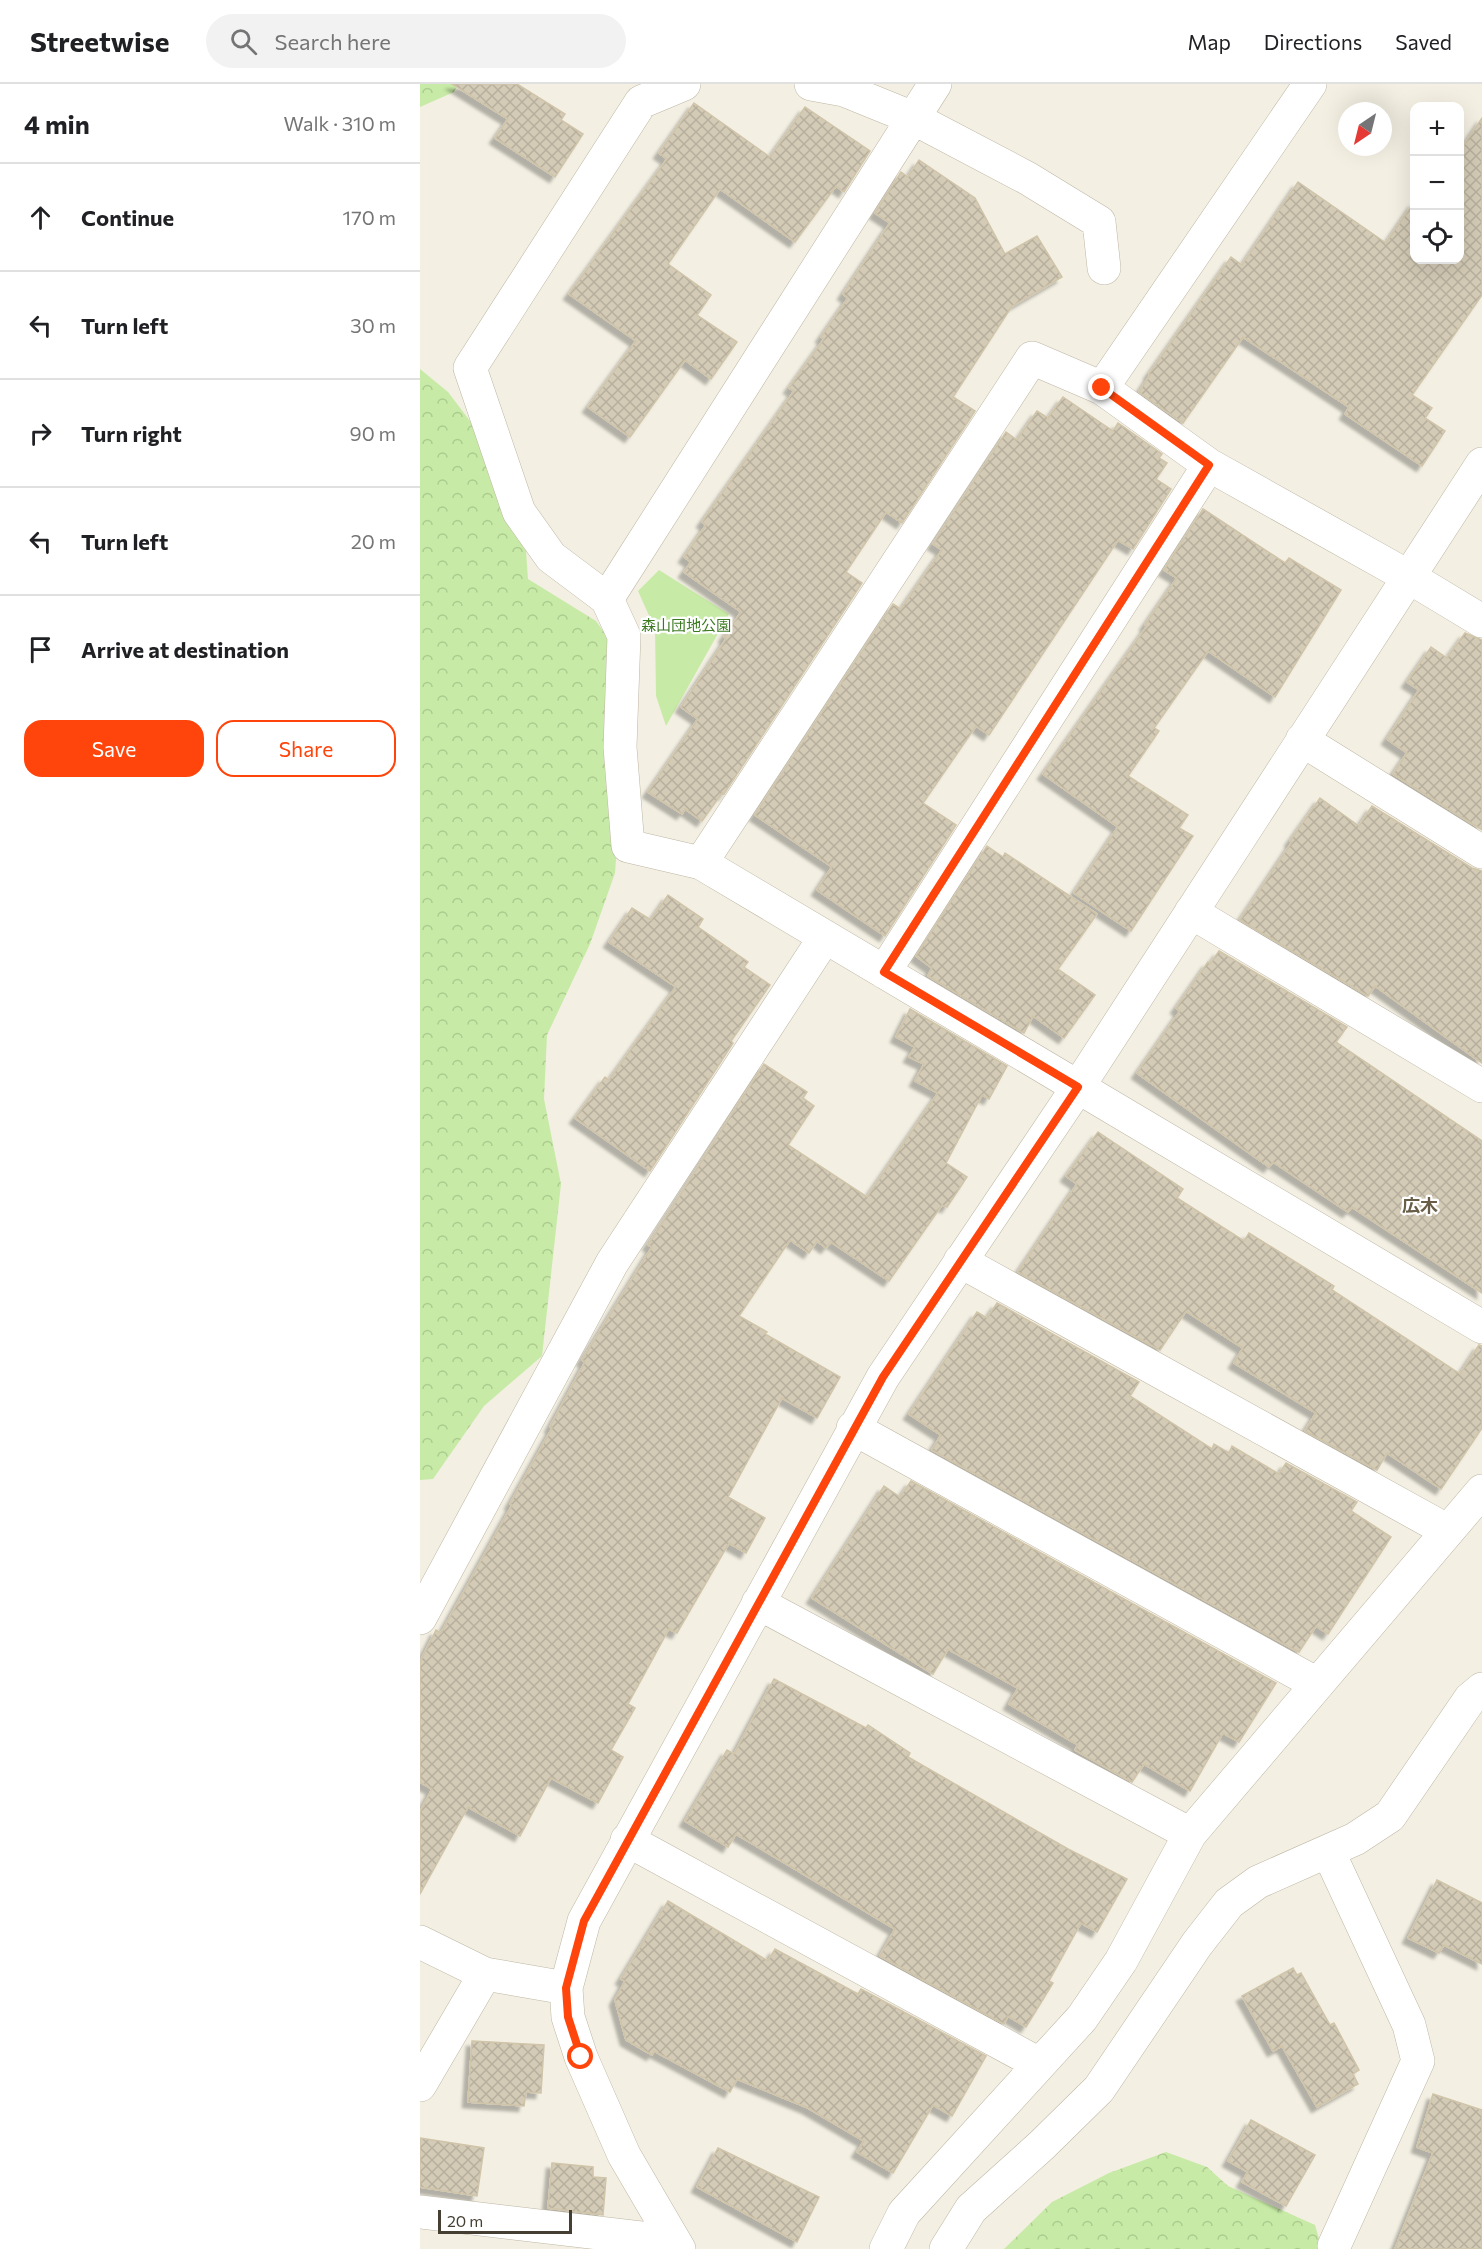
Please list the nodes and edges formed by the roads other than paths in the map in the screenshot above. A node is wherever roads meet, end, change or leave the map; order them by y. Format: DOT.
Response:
graph roads {
  1 [pos="684,84"];
  2 [pos="811,84"];
  3 [pos="935,84"];
  4 [pos="1310,84"];
  5 [pos="913,118"];
  6 [pos="1104,268"];
  7 [pos="1102,388"];
  8 [pos="1482,464"];
  9 [pos="1209,465"];
  10 [pos="1409,577"];
  11 [pos="607,599"];
  12 [pos="1482,621"];
  13 [pos="1302,740"];
  14 [pos="1482,852"];
  15 [pos="701,863"];
  16 [pos="1191,912"];
  17 [pos="825,937"];
  18 [pos="884,972"];
  19 [pos="1482,1086"];
  20 [pos="1078,1087"];
  21 [pos="960,1261"];
  22 [pos="1482,1328"];
  23 [pos="853,1428"];
  24 [pos="1482,1491"];
  25 [pos="1448,1531"];
  26 [pos="758,1603"];
  27 [pos="420,1618"];
  28 [pos="1317,1684"];
  29 [pos="1482,1689"];
  30 [pos="1190,1834"];
  31 [pos="627,1839"];
  32 [pos="1329,1853"];
  33 [pos="420,1942"];
  34 [pos="485,1974"];
  35 [pos="566,1988"];
  36 [pos="1039,2064"];
  37 [pos="420,2085"];
  38 [pos="420,2212"];
  39 [pos="677,2246"];
  40 [pos="1334,2246"];
  41 [pos="886,2249"];
  42 [pos="946,2249"];
  1 -- 11 [label="street"];
  2 -- 5 [label="street"];
  3 -- 5 [label="street"];
  4 -- 7 [label="street"];
  5 -- 6 [label="street"];
  5 -- 11 [label="street"];
  7 -- 9 [label="street"];
  7 -- 15 [label="street"];
  8 -- 10 [label="street"];
  9 -- 10 [label="street"];
  9 -- 18 [label="street"];
  10 -- 12 [label="street"];
  10 -- 13 [label="street"];
  11 -- 15 [label="street"];
  13 -- 14 [label="street"];
  13 -- 16 [label="street"];
  15 -- 17 [label="street"];
  16 -- 19 [label="street"];
  16 -- 20 [label="street"];
  17 -- 18 [label="street"];
  17 -- 27 [label="street"];
  18 -- 20 [label="street"];
  20 -- 21 [label="street"];
  20 -- 22 [label="street"];
  21 -- 23 [label="street"];
  21 -- 25 [label="street"];
  23 -- 26 [label="street"];
  23 -- 28 [label="street"];
  24 -- 25 [label="street"];
  25 -- 28 [label="street"];
  26 -- 30 [label="street"];
  26 -- 31 [label="street"];
  28 -- 30 [label="street"];
  29 -- 32 [label="street"];
  30 -- 36 [label="street"];
  31 -- 35 [label="street"];
  31 -- 36 [label="street"];
  32 -- 40 [label="street"];
  32 -- 42 [label="street"];
  33 -- 34 [label="street"];
  34 -- 35 [label="street"];
  34 -- 37 [label="street"];
  35 -- 39 [label="street"];
  36 -- 41 [label="street"];
  38 -- 39 [label="street"];
}
